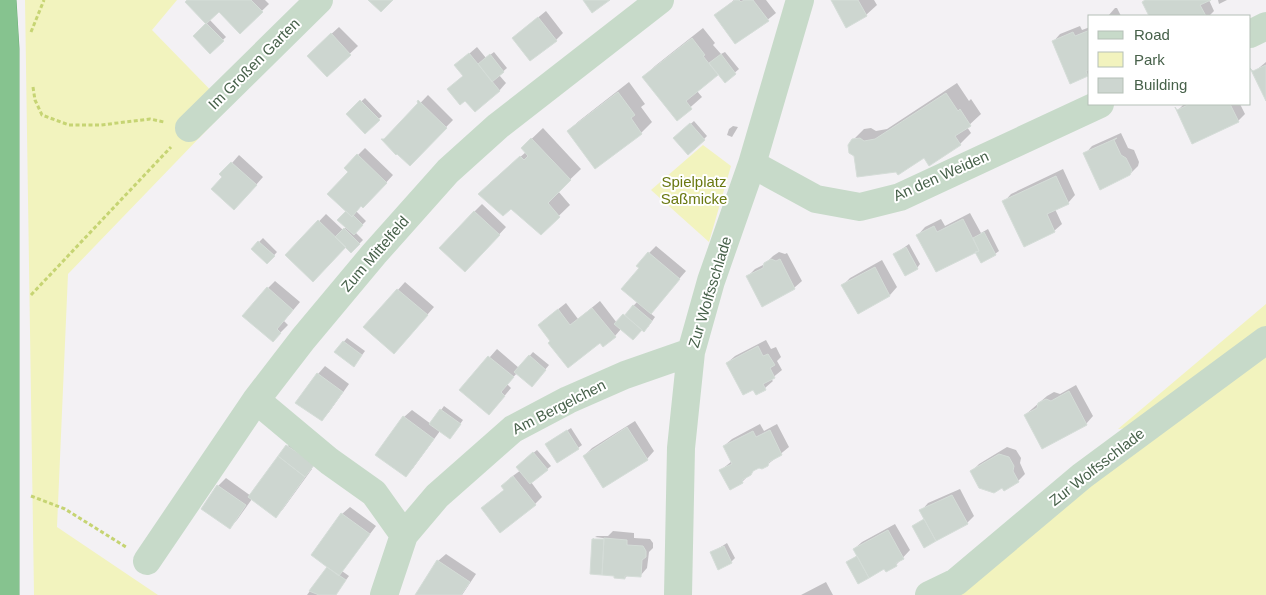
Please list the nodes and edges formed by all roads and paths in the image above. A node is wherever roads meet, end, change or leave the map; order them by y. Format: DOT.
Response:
graph roads {
  1 [pos="2,0"];
  2 [pos="44,0"];
  3 [pos="319,0"];
  4 [pos="660,0"];
  5 [pos="800,0"];
  6 [pos="1266,26"];
  7 [pos="30,34"];
  8 [pos="1251,34"];
  9 [pos="32,81"];
  10 [pos="1098,105"];
  11 [pos="189,128"];
  12 [pos="752,164"];
  13 [pos="27,300"];
  14 [pos="1266,340"];
  15 [pos="691,352"];
  16 [pos="256,400"];
  17 [pos="28,494"];
  18 [pos="404,535"];
  19 [pos="148,561"];
  20 [pos="5,595"];
  21 [pos="384,595"];
  22 [pos="678,595"];
  23 [pos="929,595"];
  1 -- 20 [label="highway, bridge"];
  2 -- 7 [label="path"];
  3 -- 11 [label="street, Im Großen Garten"];
  4 -- 16 [label="street, Zum Mittelfeld"];
  5 -- 12 [label="street, Zur Wolfsschlade"];
  6 -- 8 [label="street"];
  9 -- 11 [label="path"];
  10 -- 12 [label="street, An den Weiden"];
  11 -- 13 [label="path"];
  12 -- 15 [label="street, Zur Wolfsschlade"];
  14 -- 23 [label="street, Zur Wolfsschlade"];
  15 -- 18 [label="street, Am Bergelchen"];
  15 -- 22 [label="street, Zur Wolfsschlade"];
  16 -- 18 [label="street"];
  16 -- 19 [label="street, Zum Mittelfeld"];
  17 -- 19 [label="path"];
  18 -- 21 [label="street, Am Bergelchen"];
}
